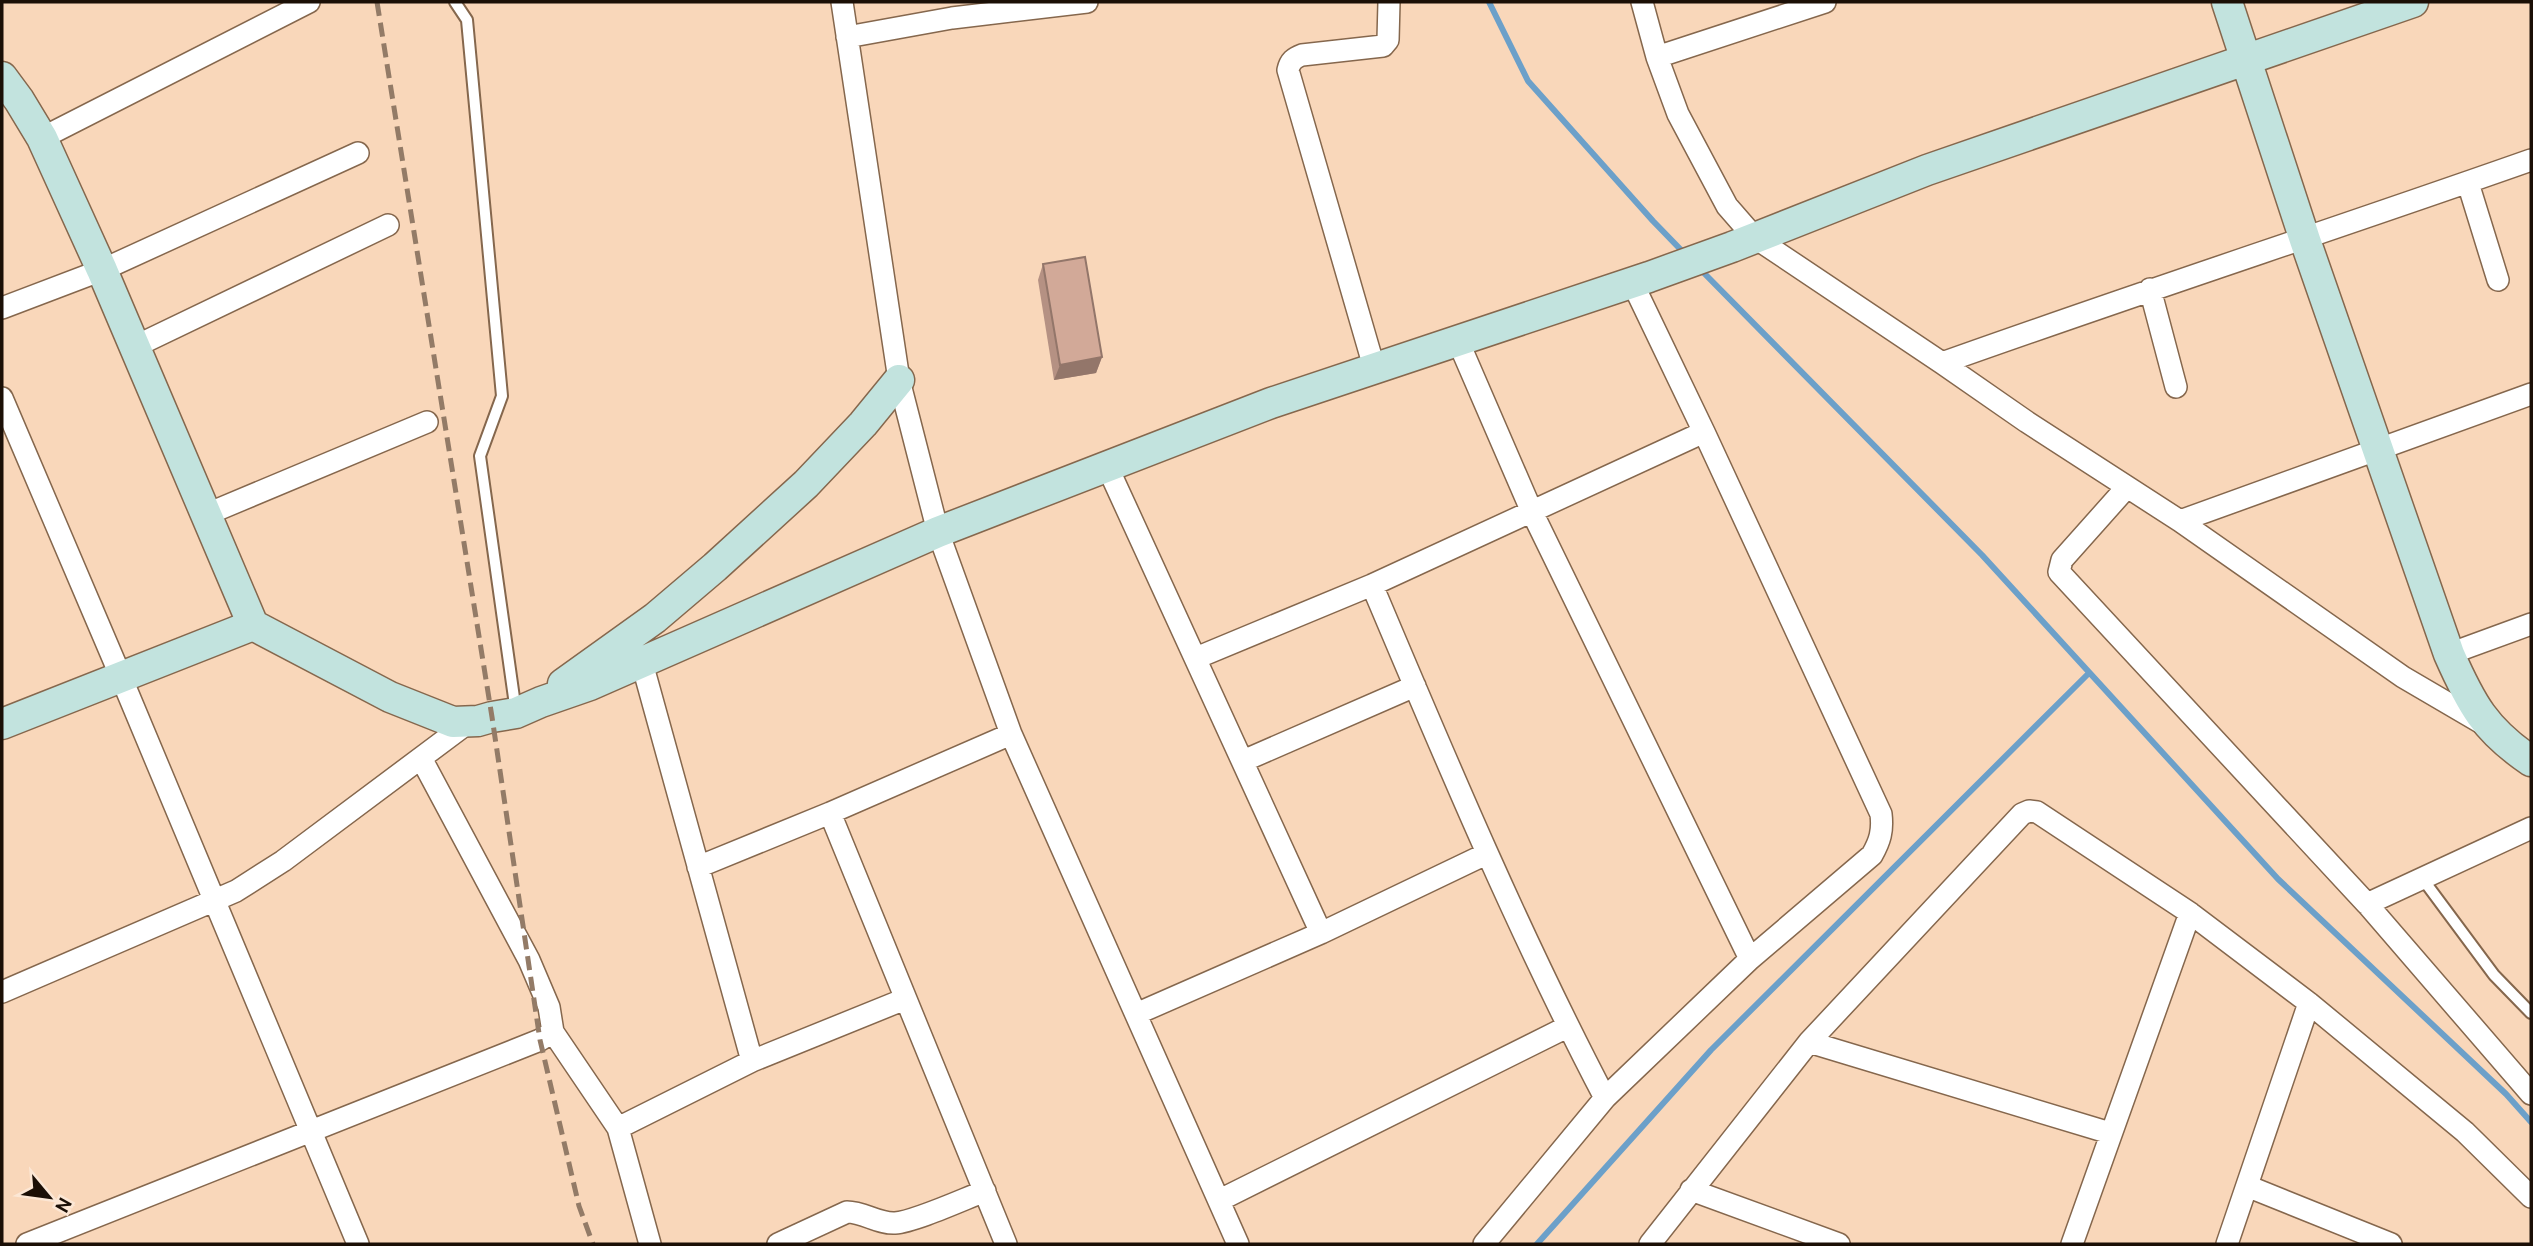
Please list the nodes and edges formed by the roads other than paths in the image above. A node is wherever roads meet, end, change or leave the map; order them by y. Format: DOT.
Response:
graph roads {
  1 [pos="309,2"];
  2 [pos="455,2"];
  3 [pos="842,2"];
  4 [pos="1087,2"];
  5 [pos="1389,2"];
  6 [pos="1642,2"];
  7 [pos="1825,2"];
  8 [pos="2227,2"];
  9 [pos="2413,2"];
  10 [pos="847,37"];
  11 [pos="1657,57"];
  12 [pos="2246,59"];
  13 [pos="3,79"];
  14 [pos="42,138"];
  15 [pos="358,153"];
  16 [pos="2531,160"];
  17 [pos="2468,183"];
  18 [pos="388,225"];
  19 [pos="2305,240"];
  20 [pos="1743,242"];
  21 [pos="102,270"];
  22 [pos="1641,279"];
  23 [pos="2498,280"];
  24 [pos="2150,289"];
  25 [pos="2,308"];
  26 [pos="1458,341"];
  27 [pos="134,347"];
  28 [pos="1942,363"];
  29 [pos="1374,367"];
  30 [pos="899,380"];
  31 [pos="2176,387"];
  32 [pos="2531,394"];
  33 [pos="2,398"];
  34 [pos="427,422"];
  35 [pos="1704,432"];
  36 [pos="2379,449"];
  37 [pos="1107,466"];
  38 [pos="2127,486"];
  39 [pos="1532,512"];
  40 [pos="205,515"];
  41 [pos="2179,520"];
  42 [pos="938,531"];
  43 [pos="1372,585"];
  44 [pos="2531,624"];
  45 [pos="253,625"];
  46 [pos="2449,654"];
  47 [pos="1196,659"];
  48 [pos="642,663"];
  49 [pos="121,677"];
  50 [pos="1415,686"];
  51 [pos="528,707"];
  52 [pos="469,723"];
  53 [pos="2,724"];
  54 [pos="2492,730"];
  55 [pos="1011,734"];
  56 [pos="421,758"];
  57 [pos="1243,761"];
  58 [pos="2531,761"];
  59 [pos="830,813"];
  60 [pos="2531,828"];
  61 [pos="1486,854"];
  62 [pos="698,867"];
  63 [pos="2422,878"];
  64 [pos="215,901"];
  65 [pos="2367,904"];
  66 [pos="2190,913"];
  67 [pos="1321,933"];
  68 [pos="1750,959"];
  69 [pos="2,992"];
  70 [pos="905,999"];
  71 [pos="2309,1003"];
  72 [pos="2531,1013"];
  73 [pos="1136,1014"];
  74 [pos="1567,1027"];
  75 [pos="553,1032"];
  76 [pos="1809,1042"];
  77 [pos="752,1061"];
  78 [pos="2531,1094"];
  79 [pos="1605,1098"];
  80 [pos="618,1128"];
  81 [pos="312,1131"];
  82 [pos="2110,1133"];
  83 [pos="2247,1186"];
  84 [pos="1691,1190"];
  85 [pos="985,1191"];
  86 [pos="2531,1196"];
  87 [pos="1220,1200"];
  88 [pos="1234,1243"];
  89 [pos="27,1244"];
  90 [pos="358,1244"];
  91 [pos="650,1244"];
  92 [pos="778,1244"];
  93 [pos="1006,1244"];
  94 [pos="1484,1244"];
  95 [pos="1650,1244"];
  96 [pos="1839,1244"];
  97 [pos="2072,1244"];
  98 [pos="2227,1244"];
  99 [pos="2391,1244"];
  1 -- 14 [label="street"];
  2 -- 51 [label="lane"];
  3 -- 10 [label="street"];
  4 -- 10 [label="street"];
  5 -- 29 [label="street"];
  6 -- 11 [label="street"];
  7 -- 11 [label="street"];
  8 -- 12 [label="street"];
  9 -- 12 [label="street"];
  10 -- 30 [label="street"];
  11 -- 20 [label="street"];
  12 -- 19 [label="street"];
  12 -- 20 [label="street"];
  13 -- 14 [label="street"];
  14 -- 21 [label="street"];
  15 -- 21 [label="street"];
  16 -- 17 [label="street"];
  17 -- 19 [label="street"];
  17 -- 23 [label="street"];
  18 -- 27 [label="street"];
  19 -- 24 [label="street"];
  19 -- 36 [label="street"];
  20 -- 22 [label="street"];
  20 -- 28 [label="street"];
  21 -- 25 [label="street"];
  21 -- 27 [label="street"];
  22 -- 26 [label="street"];
  22 -- 35 [label="street"];
  24 -- 28 [label="street"];
  24 -- 31 [label="street"];
  26 -- 29 [label="street"];
  26 -- 39 [label="street"];
  27 -- 40 [label="street"];
  28 -- 38 [label="street"];
  29 -- 37 [label="street"];
  30 -- 42 [label="street"];
  30 -- 51 [label="street"];
  32 -- 36 [label="street"];
  33 -- 49 [label="street"];
  34 -- 40 [label="street"];
  35 -- 39 [label="street"];
  35 -- 68 [label="street"];
  36 -- 41 [label="street"];
  36 -- 46 [label="street"];
  37 -- 42 [label="street"];
  37 -- 47 [label="street"];
  38 -- 41 [label="street"];
  38 -- 65 [label="street"];
  39 -- 43 [label="street"];
  39 -- 68 [label="street"];
  40 -- 45 [label="street"];
  41 -- 54 [label="street"];
  42 -- 48 [label="street"];
  42 -- 55 [label="street"];
  43 -- 47 [label="street"];
  43 -- 50 [label="street"];
  44 -- 46 [label="street"];
  45 -- 49 [label="street"];
  45 -- 52 [label="street"];
  46 -- 54 [label="street"];
  47 -- 57 [label="street"];
  48 -- 51 [label="street"];
  48 -- 62 [label="street"];
  49 -- 53 [label="street"];
  49 -- 64 [label="street"];
  50 -- 57 [label="street"];
  50 -- 61 [label="street"];
  51 -- 52 [label="street"];
  52 -- 56 [label="street"];
  54 -- 58 [label="street"];
  55 -- 59 [label="street"];
  55 -- 73 [label="street"];
  56 -- 64 [label="street"];
  56 -- 75 [label="street"];
  57 -- 67 [label="street"];
  59 -- 62 [label="street"];
  59 -- 70 [label="street"];
  60 -- 63 [label="street"];
  61 -- 67 [label="street"];
  61 -- 74 [label="street"];
  62 -- 77 [label="street"];
  63 -- 65 [label="street"];
  63 -- 72 [label="lane"];
  64 -- 69 [label="street"];
  64 -- 81 [label="street"];
  65 -- 78 [label="street"];
  66 -- 71 [label="street"];
  66 -- 76 [label="street"];
  66 -- 82 [label="street"];
  67 -- 73 [label="street"];
  68 -- 79 [label="street"];
  70 -- 77 [label="street"];
  70 -- 85 [label="street"];
  71 -- 83 [label="street"];
  71 -- 86 [label="street"];
  73 -- 87 [label="street"];
  74 -- 79 [label="street"];
  74 -- 87 [label="street"];
  75 -- 80 [label="street"];
  75 -- 81 [label="street"];
  76 -- 82 [label="street"];
  76 -- 84 [label="street"];
  77 -- 80 [label="street"];
  79 -- 94 [label="street"];
  80 -- 91 [label="street"];
  81 -- 89 [label="street"];
  81 -- 90 [label="street"];
  82 -- 97 [label="street"];
  83 -- 98 [label="street"];
  83 -- 99 [label="street"];
  84 -- 95 [label="street"];
  84 -- 96 [label="street"];
  85 -- 92 [label="street"];
  85 -- 93 [label="street"];
  87 -- 88 [label="street"];
}
